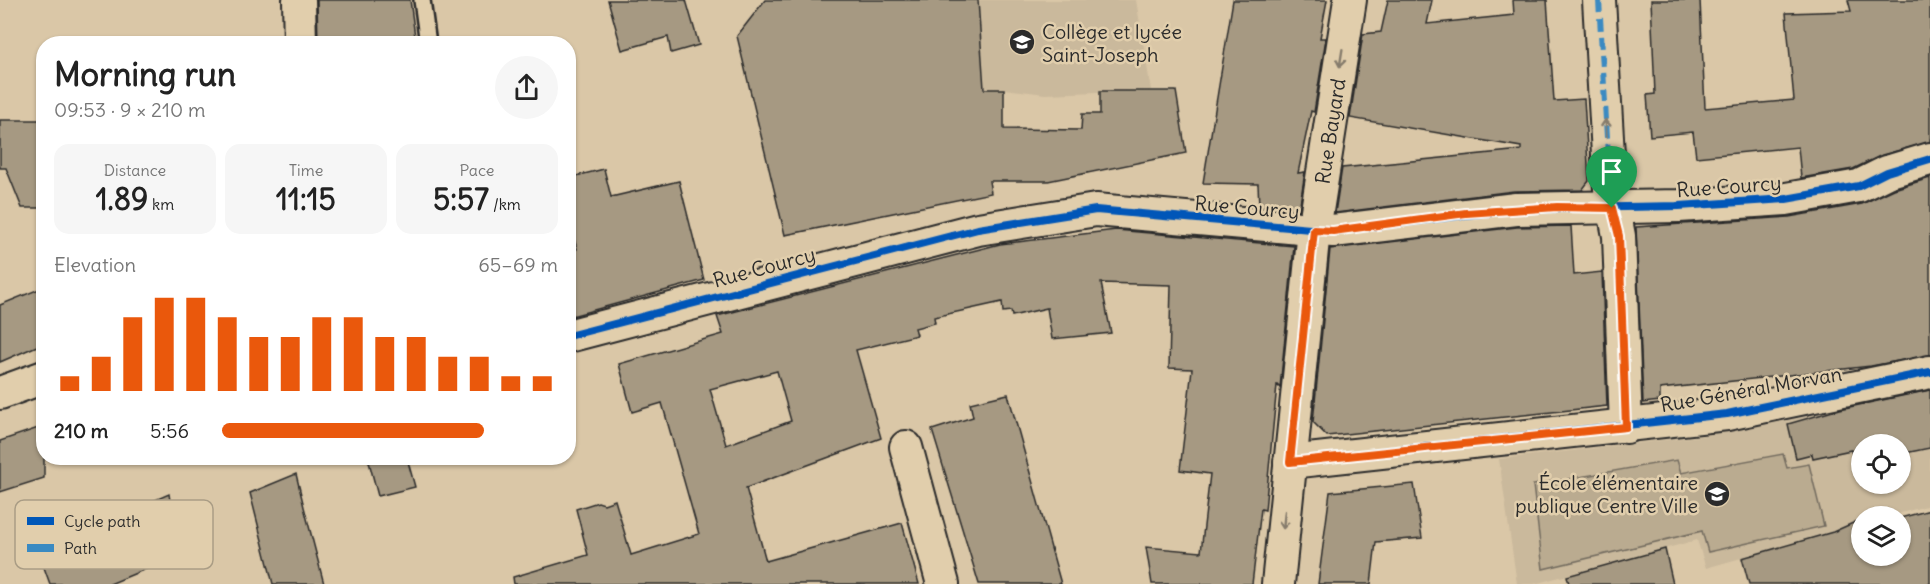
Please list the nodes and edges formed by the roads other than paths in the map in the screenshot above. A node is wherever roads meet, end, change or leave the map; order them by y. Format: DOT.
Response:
graph roads {
  1 [pos="299,0"];
  2 [pos="422,0"];
  3 [pos="1350,0"];
  4 [pos="1599,0"];
  5 [pos="300,36"];
  6 [pos="427,36"];
  7 [pos="1930,159"];
  8 [pos="1612,208"];
  9 [pos="1314,230"];
  10 [pos="576,334"];
  11 [pos="1930,372"];
  12 [pos="36,380"];
  13 [pos="0,393"];
  14 [pos="1626,427"];
  15 [pos="906,447"];
  16 [pos="1290,462"];
  17 [pos="943,584"];
  18 [pos="1278,584"];
  1 -- 5 [label="street"];
  2 -- 6 [label="lane"];
  3 -- 9 [label="street, Rue Bayard, one-way"];
  8 -- 4 [label="street, one-way"];
  7 -- 8 [label="street, Rue Courcy"];
  8 -- 9 [label="street, Rue Courcy"];
  8 -- 14 [label="street"];
  9 -- 10 [label="street, Rue Courcy"];
  9 -- 16 [label="street, Rue Bayard"];
  11 -- 14 [label="street, Rue Général Morvan"];
  12 -- 13 [label="street"];
  14 -- 16 [label="street, Rue Général Morvan"];
  15 -- 17 [label="street"];
  16 -- 18 [label="street, Rue Bayard, one-way"];
}
